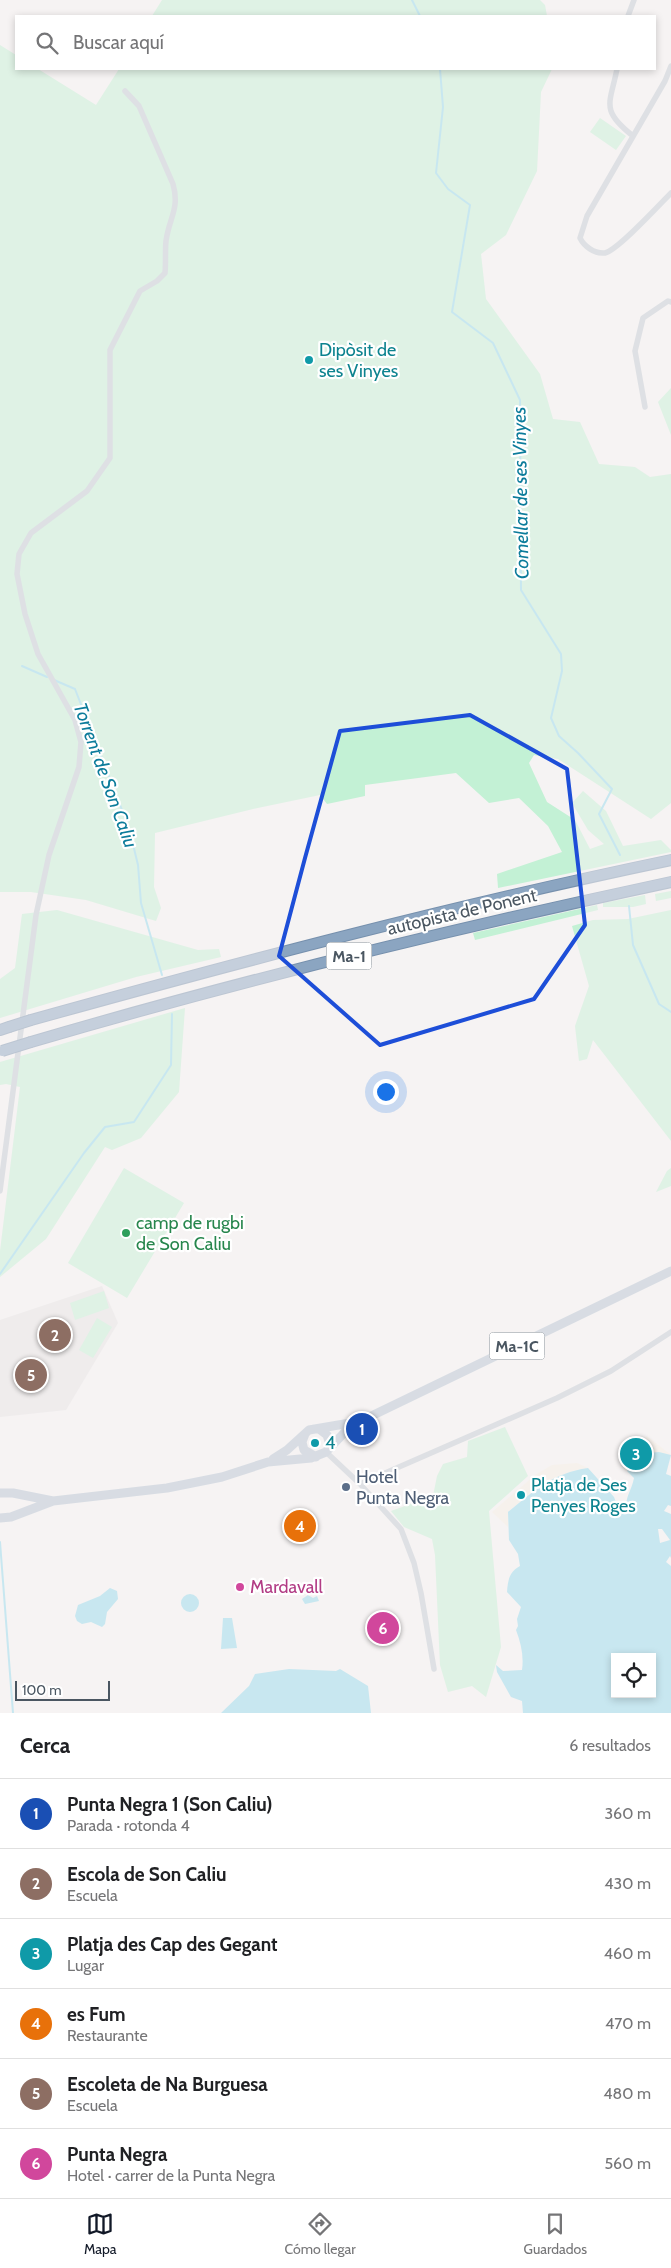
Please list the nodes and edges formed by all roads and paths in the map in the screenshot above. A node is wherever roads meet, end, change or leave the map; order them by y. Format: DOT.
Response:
graph roads {
  1 [pos="634,0"];
  2 [pos="628,15"];
  3 [pos="671,66"];
  4 [pos="616,70"];
  5 [pos="125,91"];
  6 [pos="633,136"];
  7 [pos="671,193"];
  8 [pos="671,302"];
  9 [pos="645,407"];
  10 [pos="671,860"];
  11 [pos="671,882"];
  12 [pos="26,1018"];
  13 [pos="4,1028"];
  14 [pos="1,1051"];
  15 [pos="2,1172"];
  16 [pos="0,1191"];
  17 [pos="671,1272"];
  18 [pos="671,1332"];
  19 [pos="363,1420"];
  20 [pos="310,1431"];
  21 [pos="327,1451"];
  22 [pos="316,1457"];
  23 [pos="268,1462"];
  24 [pos="360,1484"];
  25 [pos="0,1493"];
  26 [pos="13,1493"];
  27 [pos="54,1501"];
  28 [pos="16,1515"];
  29 [pos="0,1518"];
  30 [pos="434,1669"];
  1 -- 2 [label="street"];
  3 -- 6 [label="street"];
  4 -- 6 [label="street"];
  5 -- 12 [label="street"];
  6 -- 7 [label="street"];
  8 -- 9 [label="street"];
  10 -- 12 [label="highway, autopista de Ponent / Ma-1"];
  11 -- 14 [label="highway, autopista de Ponent / Ma-1, bridge"];
  12 -- 13 [label="highway, Ma-1, bridge"];
  12 -- 15 [label="street"];
  15 -- 16 [label="street"];
  17 -- 19 [label="main road, Ma-1C"];
  18 -- 24 [label="street"];
  19 -- 20 [label="main road, Ma-1C"];
  19 -- 21 [label="main road, Ma-1C"];
  20 -- 21 [label="main road"];
  20 -- 22 [label="main road"];
  20 -- 23 [label="main road, Ma-1C"];
  21 -- 22 [label="main road, Ma-1C"];
  21 -- 24 [label="street"];
  22 -- 23 [label="main road, Ma-1C"];
  23 -- 27 [label="main road, Ma-1C"];
  24 -- 30 [label="street"];
  25 -- 26 [label="main road, Ma-1C"];
  26 -- 27 [label="main road, Ma-1C"];
  26 -- 28 [label="main road"];
  27 -- 28 [label="main road, Ma-1C"];
  28 -- 29 [label="main road, Ma-1C"];
}
